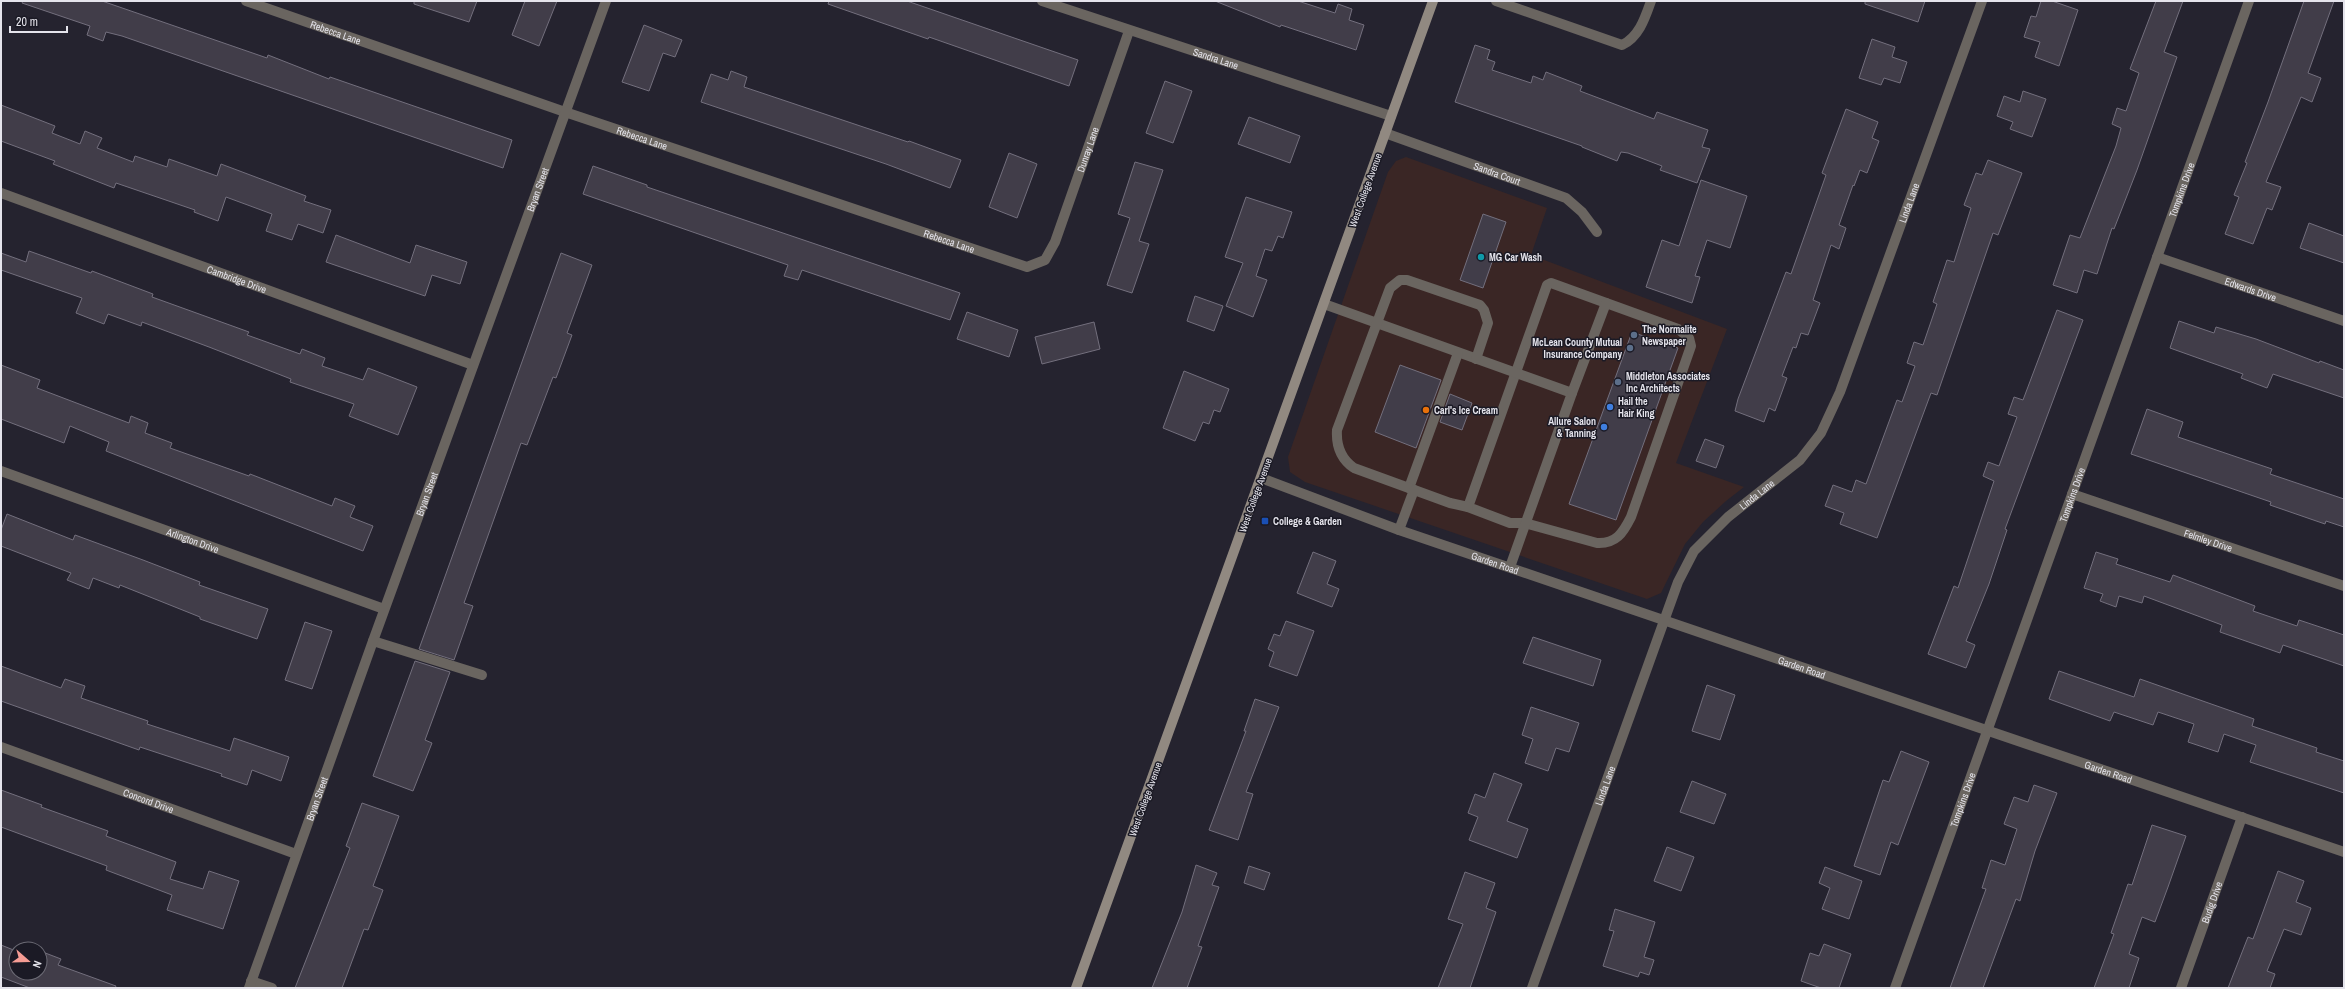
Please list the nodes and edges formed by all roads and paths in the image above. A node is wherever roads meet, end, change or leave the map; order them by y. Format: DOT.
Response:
graph roads {
  1 [pos="246,1"];
  2 [pos="606,1"];
  3 [pos="1042,1"];
  4 [pos="1433,1"];
  5 [pos="1496,1"];
  6 [pos="1651,1"];
  7 [pos="1982,1"];
  8 [pos="2249,1"];
  9 [pos="1129,31"];
  10 [pos="565,112"];
  11 [pos="1391,116"];
  12 [pos="1385,133"];
  13 [pos="1,193"];
  14 [pos="1597,232"];
  15 [pos="2157,257"];
  16 [pos="1039,263"];
  17 [pos="1606,303"];
  18 [pos="1324,304"];
  19 [pos="2344,321"];
  20 [pos="1377,324"];
  21 [pos="1458,353"];
  22 [pos="1476,359"];
  23 [pos="473,365"];
  24 [pos="1516,373"];
  25 [pos="1572,394"];
  26 [pos="1,471"];
  27 [pos="1261,478"];
  28 [pos="1412,489"];
  29 [pos="2072,494"];
  30 [pos="1468,507"];
  31 [pos="1525,523"];
  32 [pos="1399,530"];
  33 [pos="1510,567"];
  34 [pos="2344,586"];
  35 [pos="384,609"];
  36 [pos="1665,620"];
  37 [pos="373,641"];
  38 [pos="482,675"];
  39 [pos="1987,730"];
  40 [pos="1,747"];
  41 [pos="2242,817"];
  42 [pos="2344,852"];
  43 [pos="296,854"];
  44 [pos="250,984"];
  45 [pos="272,988"];
  46 [pos="1076,988"];
  47 [pos="1532,988"];
  48 [pos="1896,988"];
  49 [pos="2180,988"];
  1 -- 10 [label="street, Rebecca Lane"];
  2 -- 10 [label="street, Bryan Street"];
  3 -- 9 [label="street, Sandra Lane"];
  4 -- 11 [label="main road, West College Avenue"];
  5 -- 6 [label="street"];
  7 -- 36 [label="street, Linda Lane"];
  8 -- 15 [label="street, Tompkins Drive"];
  9 -- 11 [label="street, Sandra Lane"];
  9 -- 16 [label="street, Dunray Lane"];
  10 -- 16 [label="street, Rebecca Lane"];
  10 -- 23 [label="street, Bryan Street"];
  11 -- 12 [label="main road, West College Avenue"];
  12 -- 14 [label="street, Sandra Court"];
  12 -- 18 [label="main road, West College Avenue"];
  13 -- 23 [label="street, Cambridge Drive"];
  15 -- 19 [label="street, Edwards Drive"];
  15 -- 29 [label="street, Tompkins Drive"];
  17 -- 24 [label="street"];
  17 -- 25 [label="street"];
  17 -- 31 [label="street"];
  18 -- 20 [label="street"];
  18 -- 27 [label="main road, West College Avenue"];
  20 -- 21 [label="street"];
  20 -- 22 [label="street"];
  20 -- 28 [label="street"];
  21 -- 22 [label="street"];
  21 -- 28 [label="street"];
  22 -- 24 [label="street"];
  23 -- 35 [label="street, Bryan Street"];
  24 -- 25 [label="street"];
  24 -- 30 [label="street"];
  25 -- 31 [label="street"];
  26 -- 35 [label="street, Arlington Drive"];
  27 -- 32 [label="street, Garden Road"];
  27 -- 46 [label="main road, West College Avenue"];
  28 -- 30 [label="street"];
  28 -- 32 [label="street"];
  29 -- 34 [label="street, Felmley Drive"];
  29 -- 39 [label="street, Tompkins Drive"];
  30 -- 31 [label="street"];
  31 -- 33 [label="street"];
  32 -- 33 [label="street, Garden Road"];
  33 -- 36 [label="street, Garden Road"];
  35 -- 37 [label="street, Bryan Street"];
  36 -- 39 [label="street, Garden Road"];
  36 -- 47 [label="street, Linda Lane"];
  37 -- 38 [label="street"];
  37 -- 43 [label="street, Bryan Street"];
  39 -- 41 [label="street, Garden Road"];
  39 -- 48 [label="street, Tompkins Drive"];
  40 -- 43 [label="street, Concord Drive"];
  41 -- 42 [label="street, Garden Road"];
  41 -- 49 [label="street, Budig Drive"];
  43 -- 44 [label="street, Bryan Street"];
  44 -- 45 [label="street"];
}
